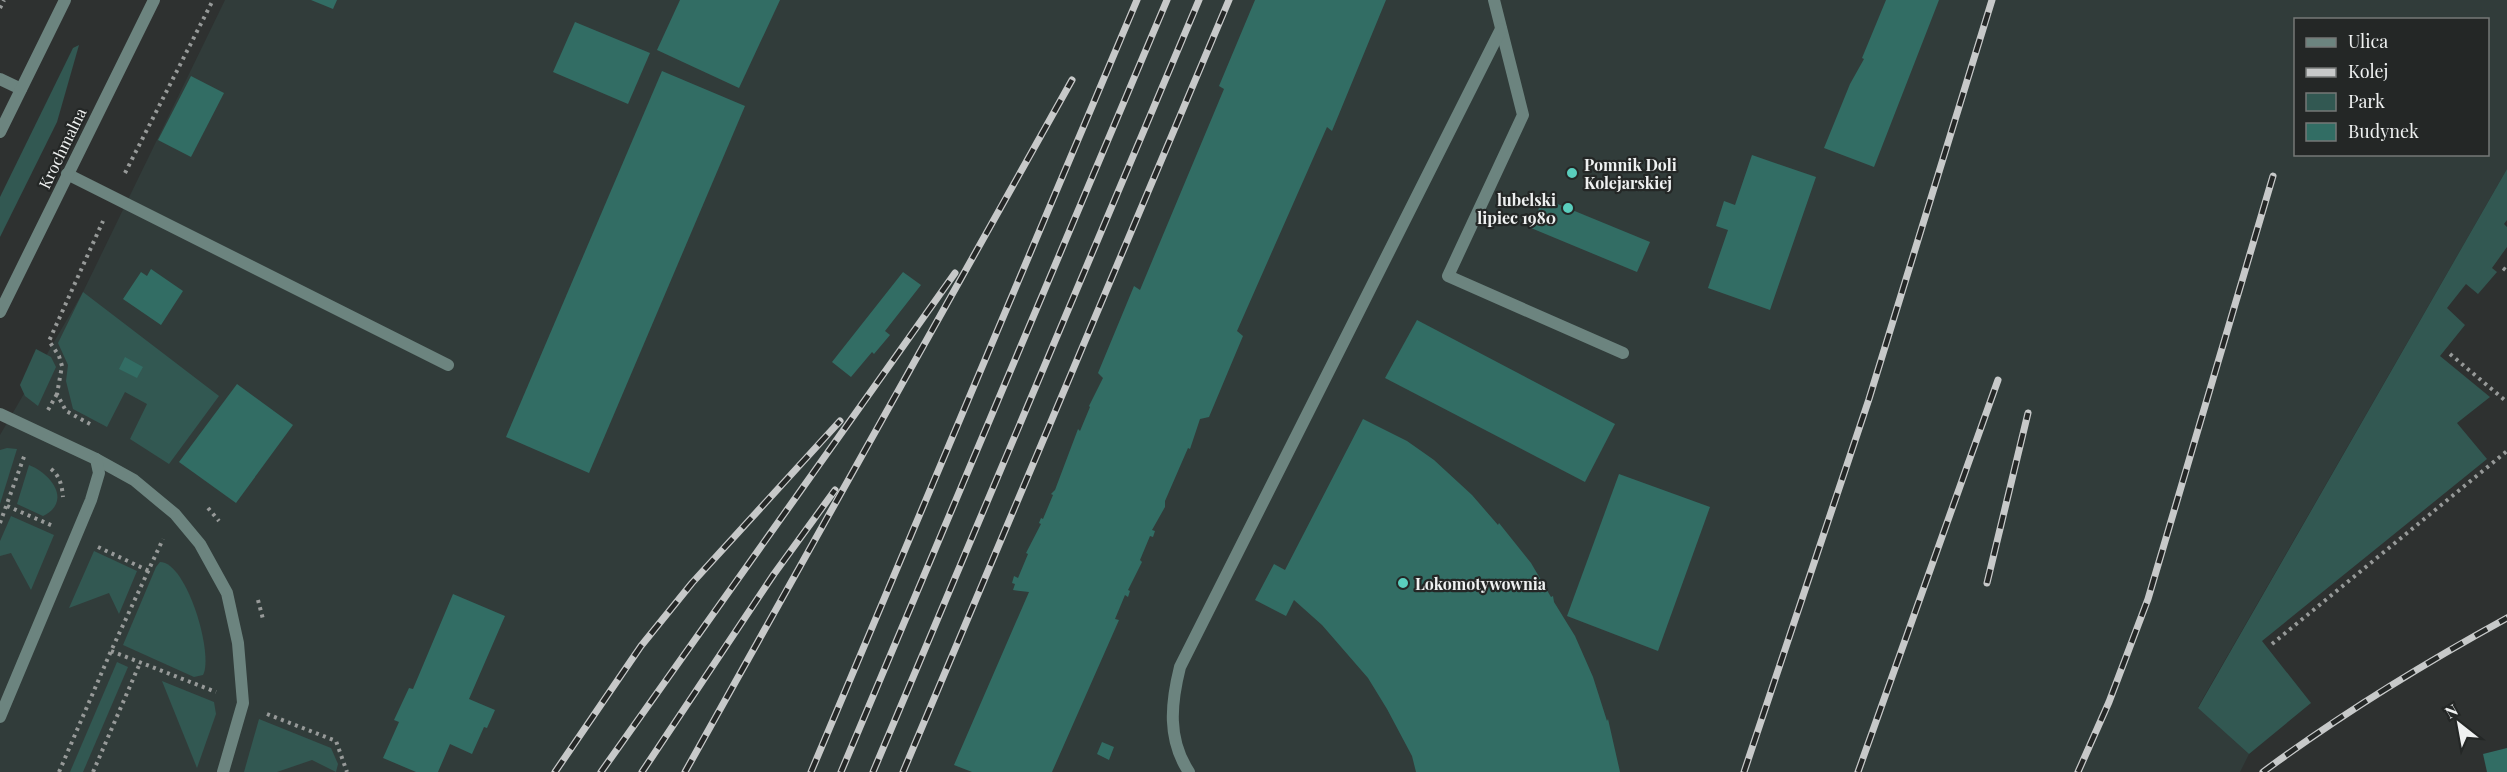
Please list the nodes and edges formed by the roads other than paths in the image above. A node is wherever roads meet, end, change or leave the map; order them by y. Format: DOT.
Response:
graph roads {
  1 [pos="65,0"];
  2 [pos="154,0"];
  3 [pos="1494,0"];
  4 [pos="1501,29"];
  5 [pos="0,79"];
  6 [pos="21,89"];
  7 [pos="0,132"];
  8 [pos="67,174"];
  9 [pos="0,312"];
  10 [pos="1623,352"];
  11 [pos="448,365"];
  12 [pos="0,414"];
  13 [pos="96,459"];
  14 [pos="0,717"];
  15 [pos="223,772"];
  16 [pos="1190,772"];
  1 -- 6 [label="street"];
  2 -- 8 [label="street, Krochmalna"];
  3 -- 4 [label="street"];
  4 -- 10 [label="street"];
  4 -- 16 [label="street"];
  5 -- 6 [label="street"];
  6 -- 7 [label="street"];
  8 -- 9 [label="street, Krochmalna"];
  8 -- 11 [label="street"];
  12 -- 13 [label="street"];
  13 -- 14 [label="street"];
  13 -- 15 [label="street"];
}
